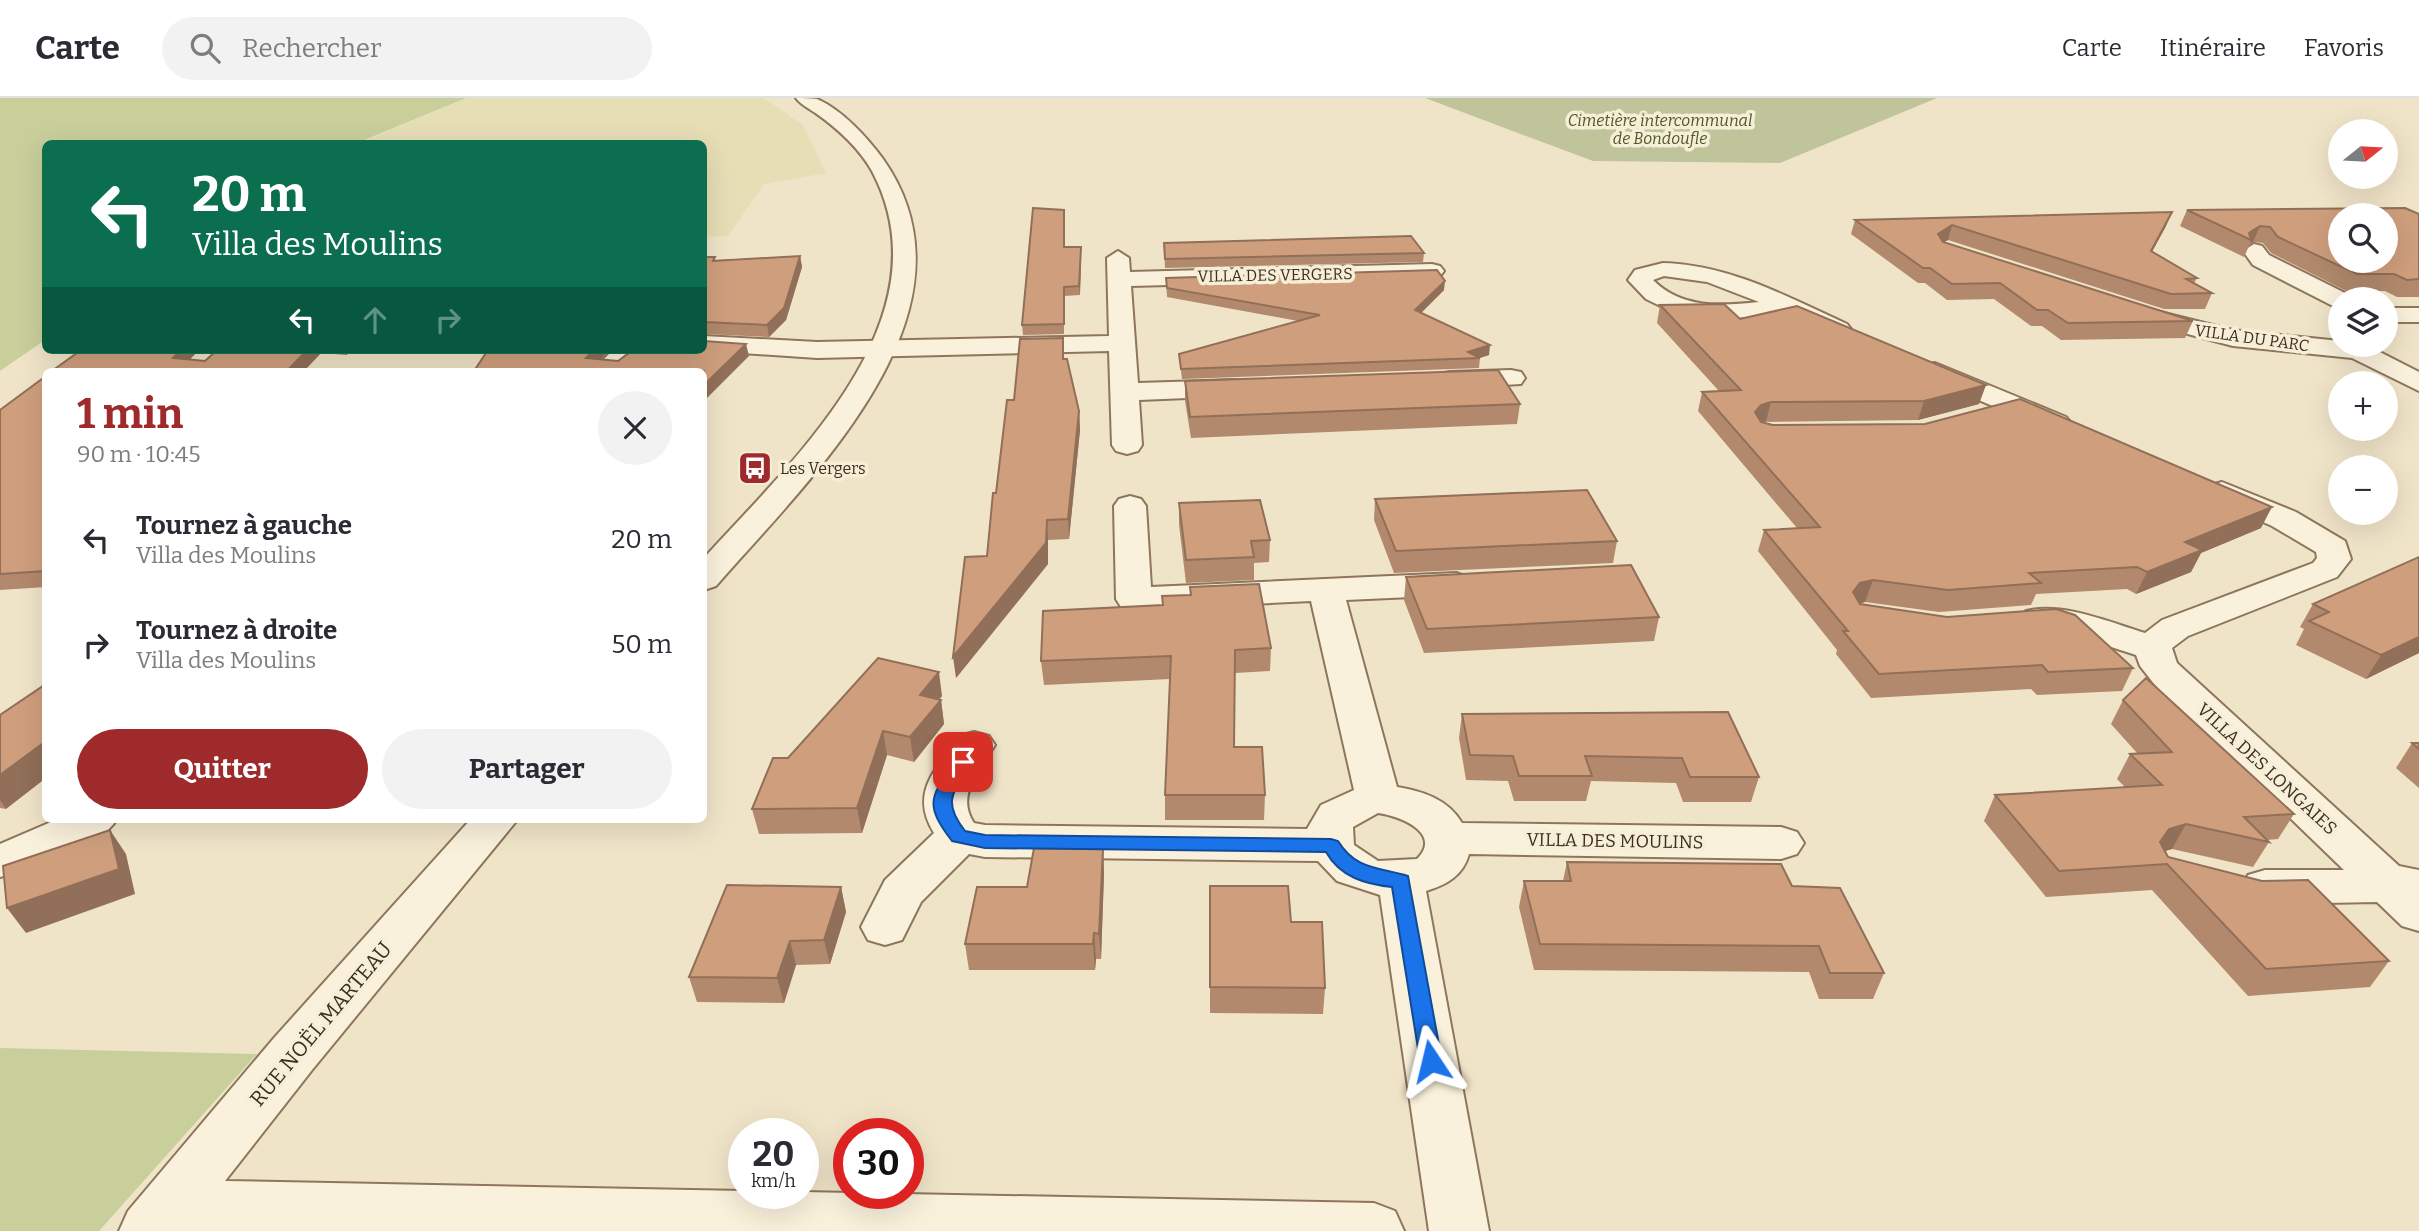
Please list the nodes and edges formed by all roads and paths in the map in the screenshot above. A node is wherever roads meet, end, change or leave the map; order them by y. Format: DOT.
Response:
graph roads {
  1 [pos="804,98"];
  2 [pos="2254,251"];
  3 [pos="1432,271"];
  4 [pos="2328,294"];
  5 [pos="2115,305"];
  6 [pos="1785,306"];
  7 [pos="2398,315"];
  8 [pos="2419,315"];
  9 [pos="1870,343"];
  10 [pos="707,344"];
  11 [pos="1123,344"];
  12 [pos="2328,345"];
  13 [pos="884,349"];
  14 [pos="627,354"];
  15 [pos="2375,357"];
  16 [pos="1907,359"];
  17 [pos="608,368"];
  18 [pos="1511,378"];
  19 [pos="1428,381"];
  20 [pos="2419,383"];
  21 [pos="1264,387"];
  22 [pos="1127,392"];
  23 [pos="2017,406"];
  24 [pos="1979,417"];
  25 [pos="2081,433"];
  26 [pos="1127,445"];
  27 [pos="2195,481"];
  28 [pos="1130,506"];
  29 [pos="707,576"];
  30 [pos="1493,582"];
  31 [pos="1326,590"];
  32 [pos="2006,621"];
  33 [pos="2153,648"];
  34 [pos="974,745"];
  35 [pos="1378,798"];
  36 [pos="87,823"];
  37 [pos="493,823"];
  38 [pos="959,836"];
  39 [pos="1449,838"];
  40 [pos="1781,843"];
  41 [pos="1331,845"];
  42 [pos="0,861"];
  43 [pos="1401,881"];
  44 [pos="2221,881"];
  45 [pos="2409,893"];
  46 [pos="885,927"];
  47 [pos="159,1219"];
  48 [pos="1374,1231"];
  49 [pos="1459,1231"];
  1 -- 13 [label="street"];
  2 -- 4 [label="street"];
  3 -- 11 [label="street, VILLA DES VERGERS"];
  5 -- 12 [label="street, VILLA DU PARC"];
  6 -- 6 [label="street"];
  6 -- 9 [label="street"];
  7 -- 8 [label="street"];
  10 -- 13 [label="street"];
  11 -- 13 [label="street"];
  11 -- 22 [label="street, VILLA DES VERGERS"];
  13 -- 29 [label="street"];
  14 -- 17 [label="street"];
  15 -- 20 [label="street, VILLA DU PARC"];
  16 -- 23 [label="street"];
  18 -- 19 [label="street"];
  21 -- 22 [label="street"];
  22 -- 26 [label="street, VILLA DES VERGERS"];
  23 -- 24 [label="street"];
  23 -- 25 [label="street"];
  27 -- 33 [label="street"];
  28 -- 31 [label="street"];
  30 -- 31 [label="street"];
  31 -- 35 [label="street"];
  32 -- 33 [label="street"];
  33 -- 45 [label="street, VILLA DES LONGAIES"];
  34 -- 38 [label="street"];
  35 -- 39 [label="street"];
  35 -- 41 [label="street"];
  36 -- 42 [label="street"];
  37 -- 47 [label="street, RUE NOËL MARTEAU"];
  38 -- 41 [label="street"];
  38 -- 46 [label="street"];
  39 -- 40 [label="street, VILLA DES MOULINS"];
  39 -- 43 [label="street"];
  41 -- 43 [label="street"];
  43 -- 49 [label="street"];
  44 -- 45 [label="street, VILLA DES LONGAIES"];
  47 -- 48 [label="street"];
}
